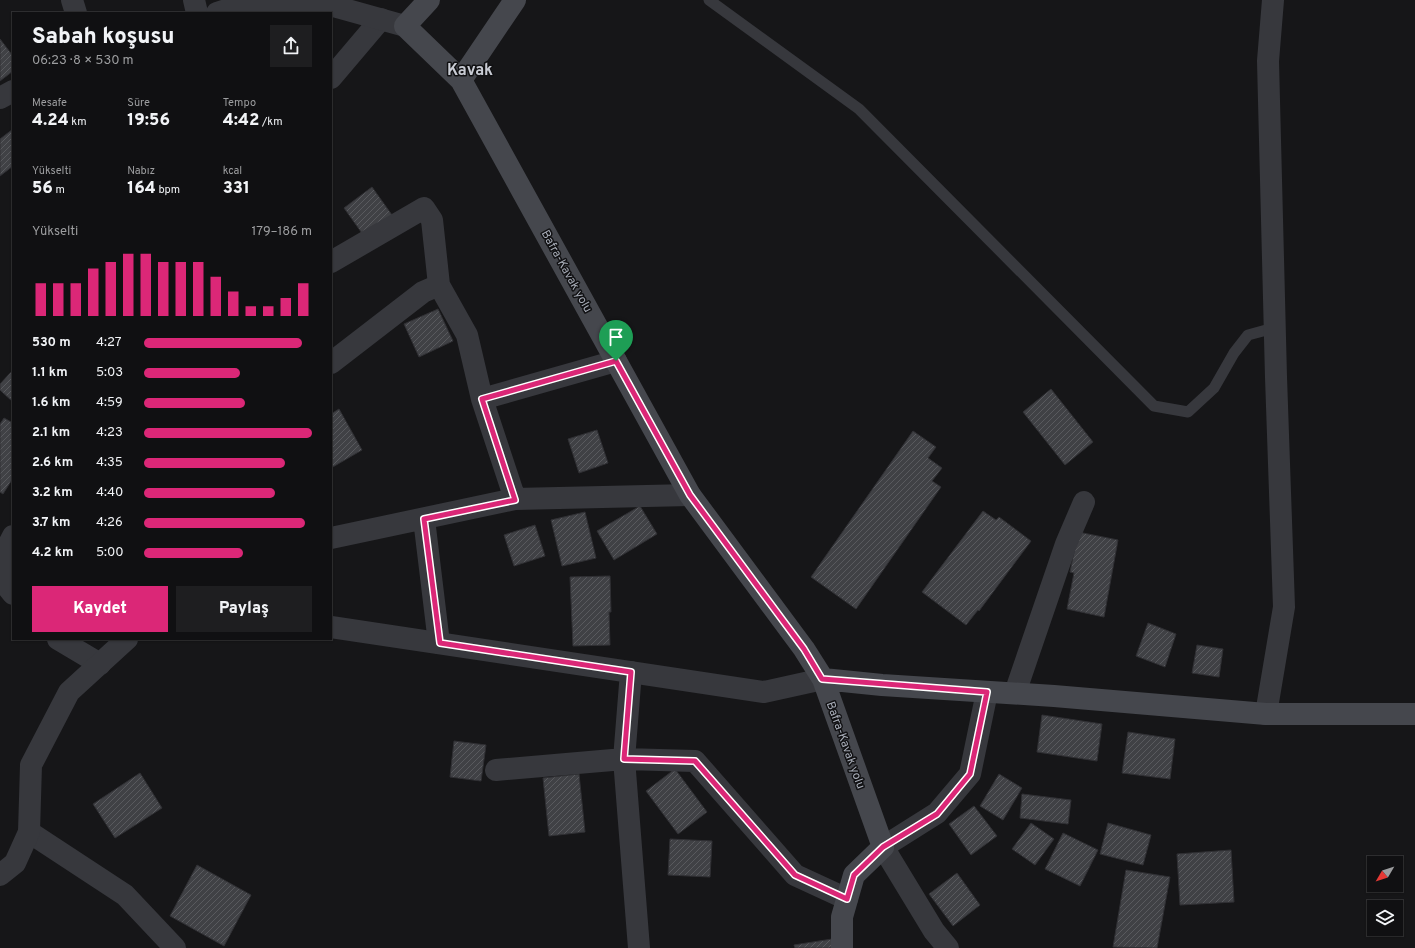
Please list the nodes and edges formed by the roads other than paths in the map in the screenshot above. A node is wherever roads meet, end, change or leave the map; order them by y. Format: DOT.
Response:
graph roads {
  1 [pos="72,0"];
  2 [pos="194,0"];
  3 [pos="429,0"];
  4 [pos="515,0"];
  5 [pos="709,0"];
  6 [pos="1273,0"];
  7 [pos="332,3"];
  8 [pos="76,12"];
  9 [pos="197,12"];
  10 [pos="220,12"];
  11 [pos="381,19"];
  12 [pos="405,26"];
  13 [pos="332,77"];
  14 [pos="462,80"];
  15 [pos="12,92"];
  16 [pos="0,98"];
  17 [pos="332,261"];
  18 [pos="439,284"];
  19 [pos="1274,328"];
  20 [pos="616,361"];
  21 [pos="332,362"];
  22 [pos="482,399"];
  23 [pos="690,495"];
  24 [pos="515,500"];
  25 [pos="1084,502"];
  26 [pos="424,519"];
  27 [pos="12,538"];
  28 [pos="332,538"];
  29 [pos="0,562"];
  30 [pos="12,593"];
  31 [pos="332,627"];
  32 [pos="60,640"];
  33 [pos="126,640"];
  34 [pos="440,643"];
  35 [pos="100,664"];
  36 [pos="631,672"];
  37 [pos="822,679"];
  38 [pos="987,692"];
  39 [pos="1015,693"];
  40 [pos="1266,714"];
  41 [pos="1415,714"];
  42 [pos="624,759"];
  43 [pos="496,770"];
  44 [pos="29,832"];
  45 [pos="883,847"];
  46 [pos="0,875"];
  47 [pos="847,899"];
  48 [pos="175,948"];
  49 [pos="638,948"];
  50 [pos="842,948"];
  51 [pos="948,948"];
  1 -- 8 [label="street"];
  2 -- 9 [label="street"];
  3 -- 12 [label="main road"];
  4 -- 14 [label="main road"];
  5 -- 19 [label="lane"];
  6 -- 19 [label="street"];
  7 -- 10 [label="street"];
  7 -- 11 [label="street"];
  11 -- 12 [label="street"];
  11 -- 13 [label="street"];
  12 -- 14 [label="main road, Bafra-Kavak yolu"];
  14 -- 20 [label="main road, Bafra-Kavak yolu"];
  15 -- 16 [label="street"];
  17 -- 18 [label="street"];
  18 -- 21 [label="street"];
  18 -- 22 [label="street"];
  19 -- 40 [label="street"];
  20 -- 22 [label="street"];
  20 -- 23 [label="main road, Bafra-Kavak yolu"];
  22 -- 24 [label="street"];
  23 -- 24 [label="street"];
  23 -- 37 [label="main road, Bafra-Kavak yolu"];
  24 -- 26 [label="street"];
  25 -- 39 [label="street"];
  26 -- 28 [label="street"];
  26 -- 34 [label="street"];
  27 -- 29 [label="street"];
  29 -- 30 [label="street"];
  31 -- 34 [label="street"];
  32 -- 35 [label="street"];
  33 -- 35 [label="street"];
  34 -- 36 [label="street"];
  35 -- 44 [label="street"];
  36 -- 37 [label="street"];
  36 -- 42 [label="street"];
  37 -- 38 [label="main road"];
  37 -- 45 [label="main road, Bafra-Kavak yolu"];
  38 -- 39 [label="main road"];
  38 -- 45 [label="street"];
  39 -- 40 [label="main road"];
  40 -- 41 [label="main road"];
  42 -- 43 [label="street"];
  42 -- 47 [label="street"];
  42 -- 49 [label="street"];
  44 -- 46 [label="street"];
  44 -- 48 [label="street"];
  45 -- 47 [label="main road"];
  45 -- 51 [label="street"];
  47 -- 50 [label="main road"];
}
